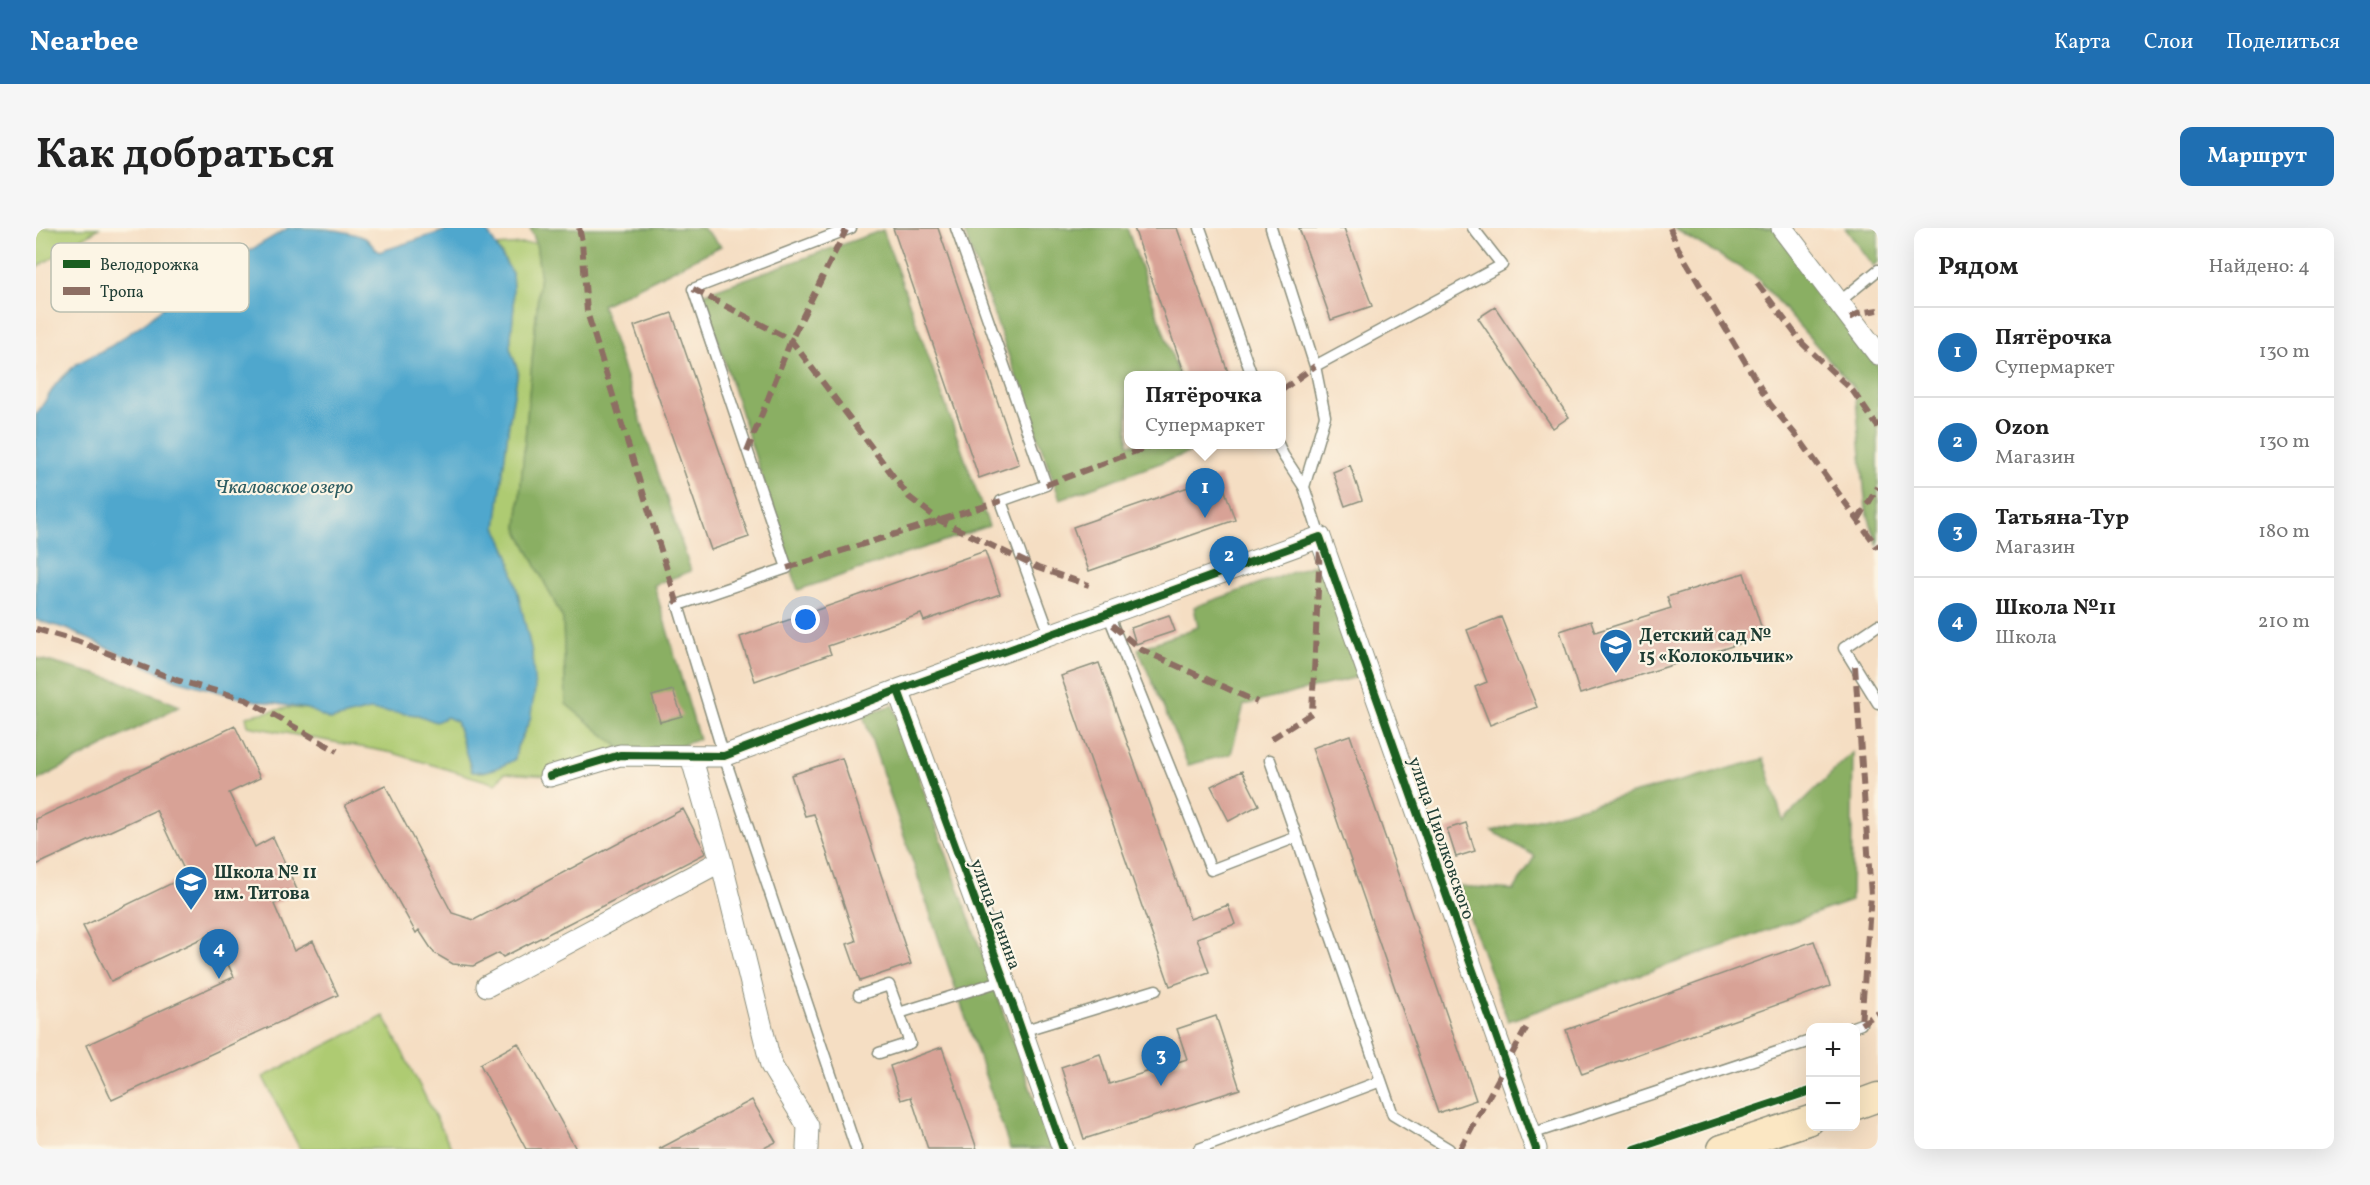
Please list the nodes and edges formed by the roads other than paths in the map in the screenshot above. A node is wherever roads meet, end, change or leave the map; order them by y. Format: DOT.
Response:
graph roads {
  1 [pos="851,228"];
  2 [pos="956,228"];
  3 [pos="1200,228"];
  4 [pos="1271,228"];
  5 [pos="1473,228"];
  6 [pos="1782,228"];
  7 [pos="1878,270"];
  8 [pos="1839,302"];
  9 [pos="1878,354"];
  10 [pos="1315,366"];
  11 [pos="1251,371"];
  12 [pos="1280,449"];
  13 [pos="1304,487"];
  14 [pos="1320,537"];
  15 [pos="1108,614"];
  16 [pos="1878,625"];
  17 [pos="1050,635"];
  18 [pos="898,690"];
  19 [pos="1878,703"];
  20 [pos="691,756"];
  21 [pos="724,756"];
  22 [pos="1270,760"];
  23 [pos="550,776"];
  24 [pos="1297,837"];
  25 [pos="721,861"];
  26 [pos="1004,980"];
  27 [pos="487,986"];
  28 [pos="1156,990"];
  29 [pos="859,995"];
  30 [pos="899,1013"];
  31 [pos="1022,1031"];
  32 [pos="1806,1042"];
  33 [pos="879,1053"];
  34 [pos="1381,1081"];
  35 [pos="1878,1097"];
  36 [pos="1860,1104"];
  37 [pos="1806,1121"];
  38 [pos="1534,1141"];
  39 [pos="807,1149"];
  40 [pos="856,1149"];
  41 [pos="1063,1149"];
  42 [pos="1199,1149"];
  43 [pos="1449,1149"];
  44 [pos="1722,1149"];
  1 -- 21 [label="lane"];
  2 -- 17 [label="lane"];
  3 -- 11 [label="lane"];
  4 -- 10 [label="lane"];
  5 -- 10 [label="lane"];
  6 -- 8 [label="street"];
  7 -- 8 [label="lane"];
  8 -- 9 [label="street"];
  10 -- 13 [label="lane"];
  12 -- 13 [label="lane"];
  13 -- 14 [label="lane"];
  14 -- 15 [label="street"];
  14 -- 38 [label="street, улица Циолковского"];
  15 -- 17 [label="street"];
  15 -- 24 [label="lane"];
  16 -- 19 [label="lane"];
  17 -- 18 [label="street"];
  18 -- 21 [label="street"];
  18 -- 26 [label="street, улица Ленина"];
  20 -- 21 [label="street"];
  20 -- 23 [label="street"];
  20 -- 25 [label="street"];
  21 -- 40 [label="lane"];
  22 -- 24 [label="lane"];
  24 -- 34 [label="lane"];
  25 -- 27 [label="street"];
  25 -- 39 [label="street"];
  26 -- 30 [label="lane"];
  26 -- 31 [label="street, улица Ленина"];
  28 -- 31 [label="lane"];
  29 -- 30 [label="lane"];
  30 -- 33 [label="lane"];
  31 -- 41 [label="street, улица Ленина"];
  32 -- 38 [label="lane"];
  34 -- 42 [label="lane"];
  34 -- 43 [label="lane"];
  35 -- 36 [label="street"];
  37 -- 44 [label="street"];
}
